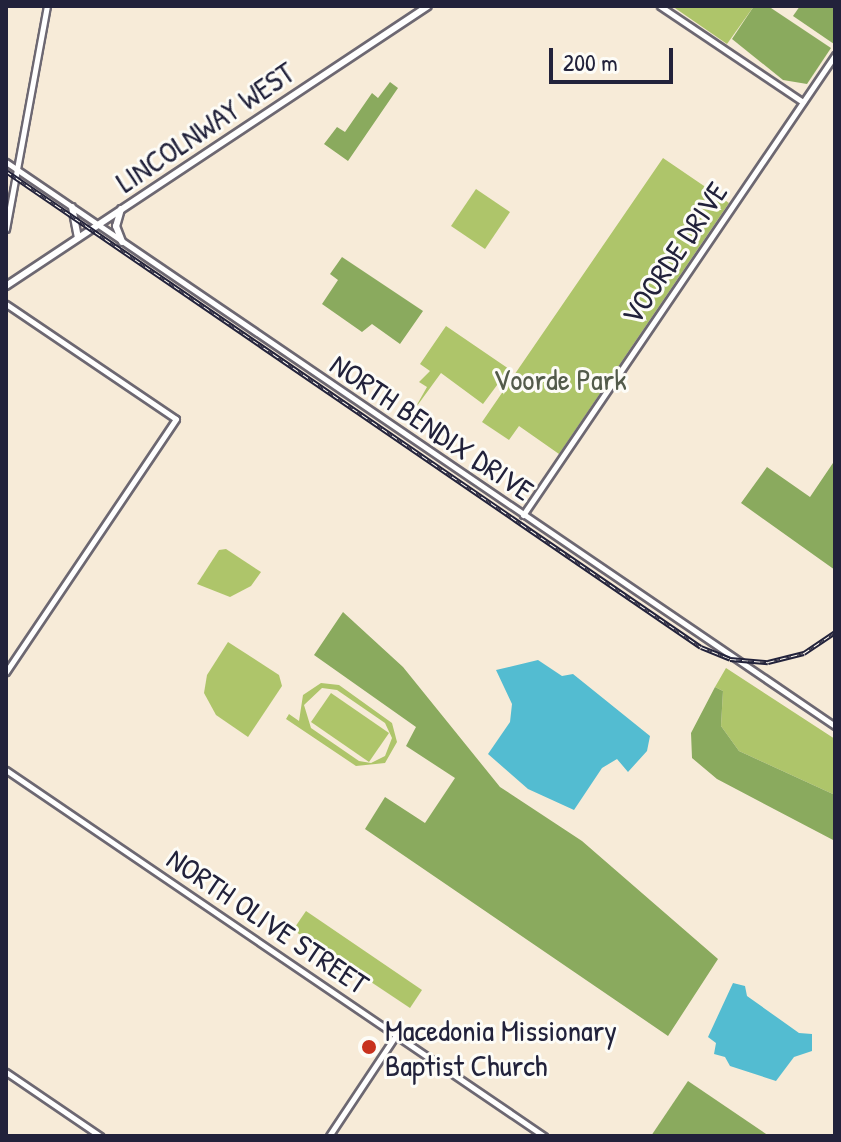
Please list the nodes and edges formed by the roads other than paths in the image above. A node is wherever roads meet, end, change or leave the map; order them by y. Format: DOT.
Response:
graph roads {
  1 [pos="47,6"];
  2 [pos="428,6"];
  3 [pos="660,6"];
  4 [pos="835,55"];
  5 [pos="803,102"];
  6 [pos="6,162"];
  7 [pos="18,171"];
  8 [pos="72,207"];
  9 [pos="121,209"];
  10 [pos="97,225"];
  11 [pos="6,229"];
  12 [pos="78,237"];
  13 [pos="122,242"];
  14 [pos="6,286"];
  15 [pos="6,304"];
  16 [pos="523,515"];
  17 [pos="6,672"];
  18 [pos="835,726"];
  19 [pos="6,770"];
  20 [pos="396,1035"];
  21 [pos="6,1072"];
  22 [pos="100,1136"];
  23 [pos="329,1136"];
  24 [pos="544,1136"];
  1 -- 7 [label="street"];
  2 -- 9 [label="main road, LINCOLNWAY WEST"];
  3 -- 5 [label="street"];
  4 -- 5 [label="street, VOORDE DRIVE"];
  5 -- 16 [label="street, VOORDE DRIVE"];
  6 -- 7 [label="street, NORTH BENDIX DRIVE"];
  7 -- 8 [label="street, NORTH BENDIX DRIVE"];
  7 -- 11 [label="street"];
  8 -- 10 [label="street, NORTH BENDIX DRIVE"];
  8 -- 12 [label="main road"];
  9 -- 10 [label="main road, LINCOLNWAY WEST"];
  9 -- 13 [label="main road"];
  10 -- 12 [label="main road, LINCOLNWAY WEST"];
  10 -- 13 [label="street, NORTH BENDIX DRIVE"];
  12 -- 14 [label="main road, LINCOLNWAY WEST"];
  13 -- 16 [label="street, NORTH BENDIX DRIVE"];
  15 -- 17 [label="street"];
  16 -- 18 [label="street, NORTH BENDIX DRIVE"];
  19 -- 20 [label="street, NORTH OLIVE STREET"];
  20 -- 23 [label="street"];
  20 -- 24 [label="street, NORTH OLIVE STREET"];
  21 -- 22 [label="street"];
}
